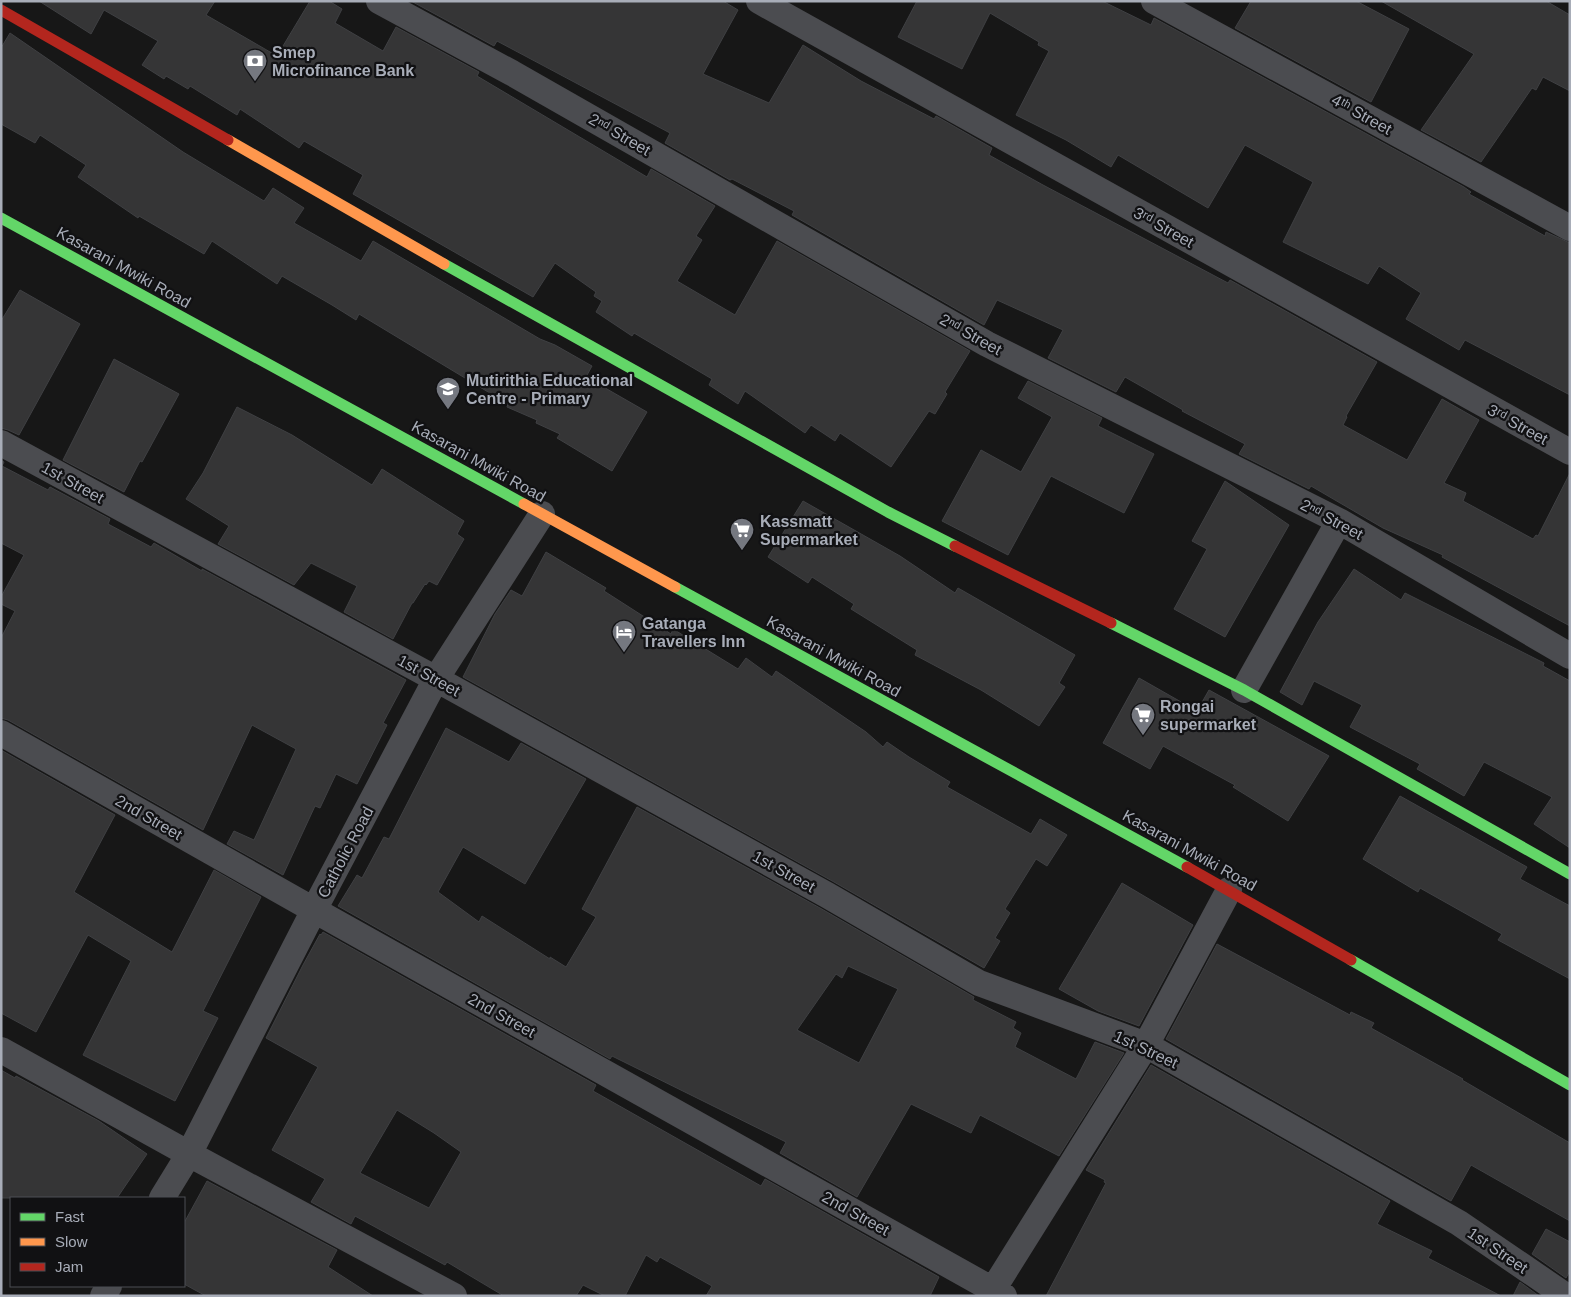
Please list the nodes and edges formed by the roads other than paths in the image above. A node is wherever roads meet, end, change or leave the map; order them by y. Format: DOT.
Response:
graph roads {
  1 [pos="379,1"];
  2 [pos="759,1"];
  3 [pos="1154,1"];
  4 [pos="1,10"];
  5 [pos="1,218"];
  6 [pos="1570,228"];
  7 [pos="1,442"];
  8 [pos="1570,452"];
  9 [pos="542,514"];
  10 [pos="1338,521"];
  11 [pos="1570,656"];
  12 [pos="436,679"];
  13 [pos="1244,690"];
  14 [pos="1,733"];
  15 [pos="1570,874"];
  16 [pos="1229,890"];
  17 [pos="314,910"];
  18 [pos="1146,1046"];
  19 [pos="1,1050"];
  20 [pos="1570,1085"];
  21 [pos="188,1154"];
  22 [pos="163,1197"];
  23 [pos="995,1294"];
  24 [pos="454,1296"];
  25 [pos="1566,1296"];
  1 -- 10 [label="street, 2ⁿᵈ Street"];
  2 -- 8 [label="street, 3ʳᵈ Street"];
  3 -- 6 [label="street, 4ᵗʰ Street"];
  4 -- 13 [label="main road"];
  5 -- 9 [label="main road, Kasarani Mwiki Road"];
  7 -- 12 [label="street, 1st Street"];
  9 -- 12 [label="street, Catholic Road"];
  9 -- 16 [label="main road, Kasarani Mwiki Road"];
  10 -- 11 [label="street, 2ⁿᵈ Street"];
  10 -- 13 [label="street"];
  12 -- 17 [label="street, Catholic Road"];
  12 -- 18 [label="street, 1st Street"];
  13 -- 15 [label="main road"];
  14 -- 17 [label="street, 2nd Street"];
  16 -- 18 [label="street"];
  16 -- 20 [label="main road, Kasarani Mwiki Road"];
  17 -- 21 [label="street, Catholic Road"];
  17 -- 23 [label="street, 2nd Street"];
  18 -- 23 [label="street"];
  18 -- 25 [label="street, 1st Street"];
  19 -- 21 [label="street"];
  21 -- 22 [label="street, Catholic Road"];
  21 -- 24 [label="street"];
}
